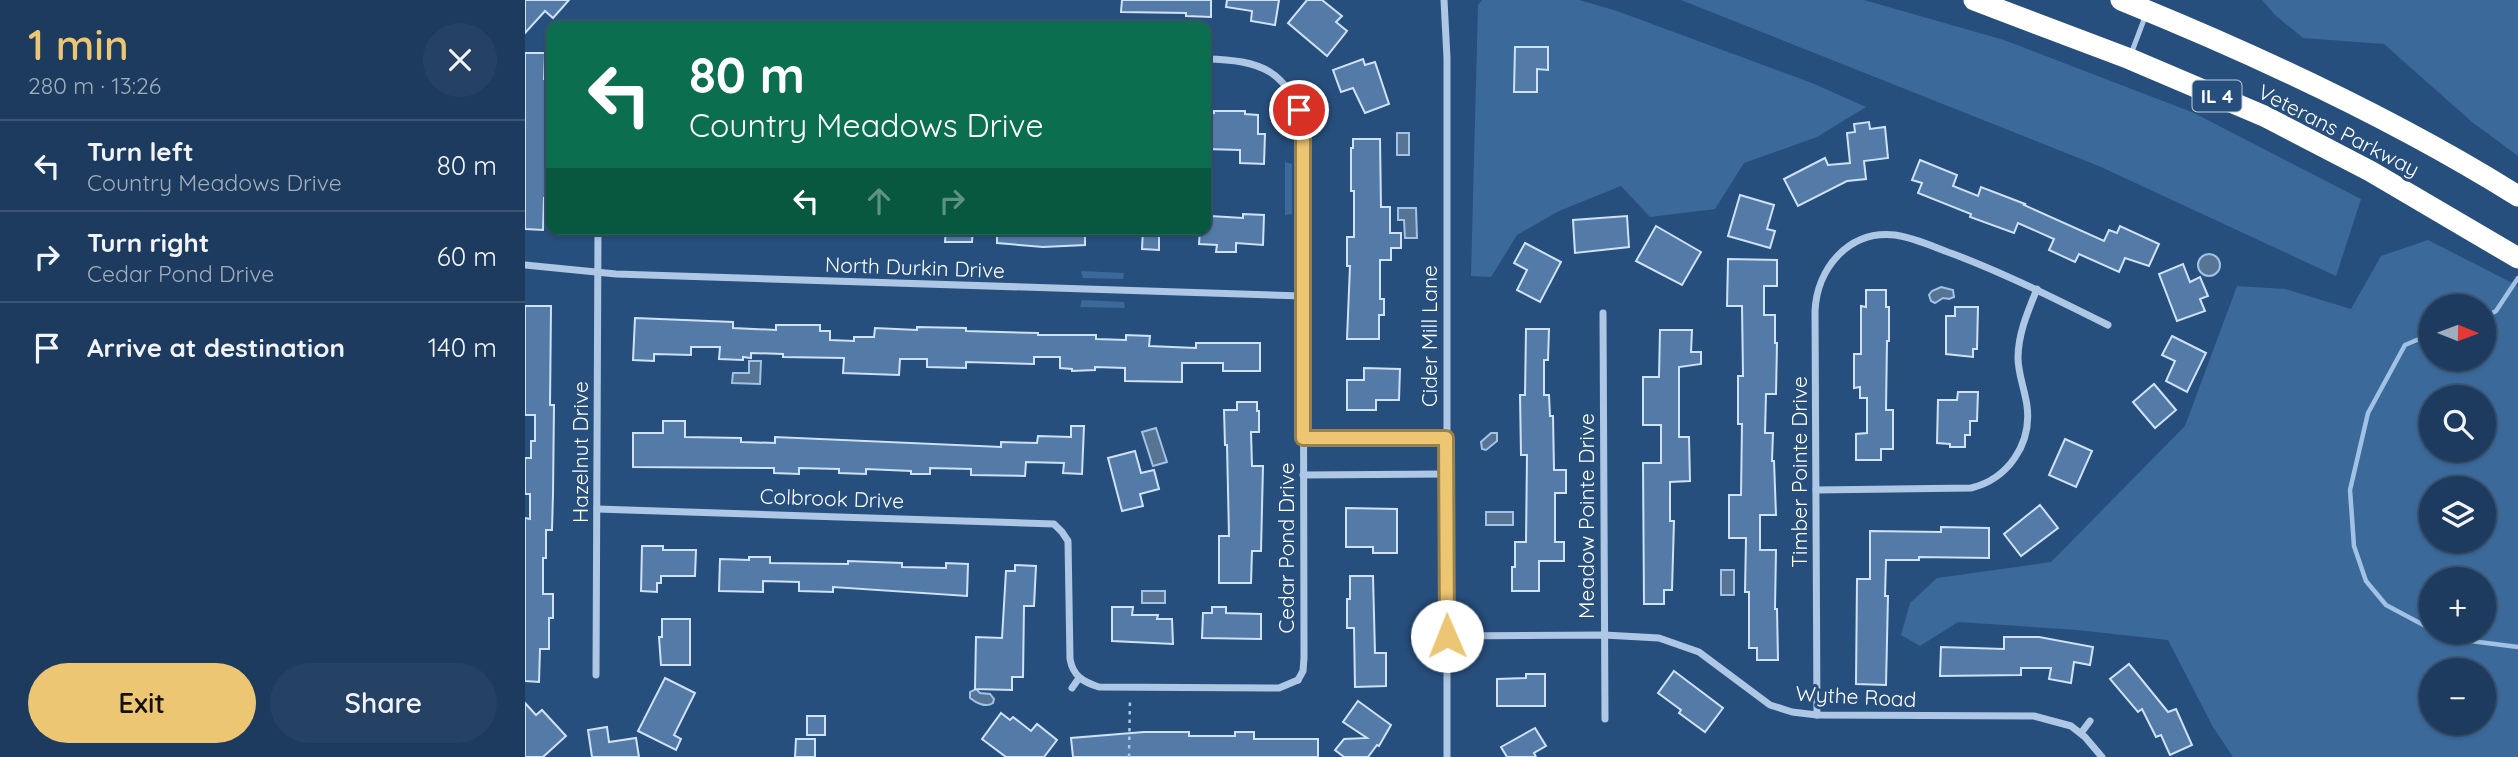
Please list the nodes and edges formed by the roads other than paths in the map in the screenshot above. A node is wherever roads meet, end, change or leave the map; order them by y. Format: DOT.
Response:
graph roads {
  1 [pos="1444,0"];
  2 [pos="1974,0"];
  3 [pos="2121,0"];
  4 [pos="2147,11"];
  5 [pos="1211,59"];
  6 [pos="2130,59"];
  7 [pos="2518,196"];
  8 [pos="598,235"];
  9 [pos="2518,258"];
  10 [pos="525,265"];
  11 [pos="598,273"];
  12 [pos="2037,289"];
  13 [pos="1303,296"];
  14 [pos="1603,313"];
  15 [pos="2108,325"];
  16 [pos="1303,438"];
  17 [pos="1446,438"];
  18 [pos="1447,474"];
  19 [pos="1303,475"];
  20 [pos="1816,490"];
  21 [pos="597,509"];
  22 [pos="1070,525"];
  23 [pos="1062,532"];
  24 [pos="1604,635"];
  25 [pos="1447,636"];
  26 [pos="596,675"];
  27 [pos="1079,678"];
  28 [pos="1072,688"];
  29 [pos="1817,715"];
  30 [pos="1605,719"];
  31 [pos="2091,721"];
  32 [pos="2081,733"];
  33 [pos="1447,757"];
  34 [pos="2102,757"];
  1 -- 17 [label="street, Cider Mill Lane"];
  2 -- 6 [label="highway, Veterans Parkway / IL 4"];
  3 -- 4 [label="highway, Veterans Parkway / IL 4"];
  4 -- 6 [label="lane"];
  4 -- 7 [label="highway, Veterans Parkway / IL 4"];
  5 -- 13 [label="street, Cedar Pond Drive"];
  6 -- 9 [label="highway, Veterans Parkway / IL 4"];
  8 -- 11 [label="street, Hazelnut Drive"];
  10 -- 11 [label="street, North Durkin Drive"];
  11 -- 13 [label="street, North Durkin Drive"];
  11 -- 21 [label="street, Hazelnut Drive"];
  12 -- 15 [label="street"];
  12 -- 20 [label="street"];
  12 -- 20 [label="street, Timber Pointe Drive"];
  13 -- 16 [label="street, Cedar Pond Drive"];
  14 -- 24 [label="street, Meadow Pointe Drive"];
  16 -- 17 [label="street"];
  16 -- 19 [label="street, Cedar Pond Drive"];
  17 -- 18 [label="street, Cider Mill Lane"];
  18 -- 19 [label="street"];
  18 -- 25 [label="street, Cider Mill Lane"];
  19 -- 27 [label="street, Cedar Pond Drive"];
  20 -- 29 [label="street, Timber Pointe Drive"];
  21 -- 23 [label="street, Colbrook Drive"];
  21 -- 26 [label="street, Hazelnut Drive"];
  22 -- 23 [label="street"];
  23 -- 27 [label="street"];
  24 -- 25 [label="street, Wythe Road"];
  24 -- 29 [label="street, Wythe Road"];
  24 -- 30 [label="street, Meadow Pointe Drive"];
  25 -- 33 [label="street, Cider Mill Lane"];
  27 -- 28 [label="street"];
  29 -- 32 [label="street, Wythe Road"];
  31 -- 32 [label="street"];
  32 -- 34 [label="street, Wythe Road"];
}
